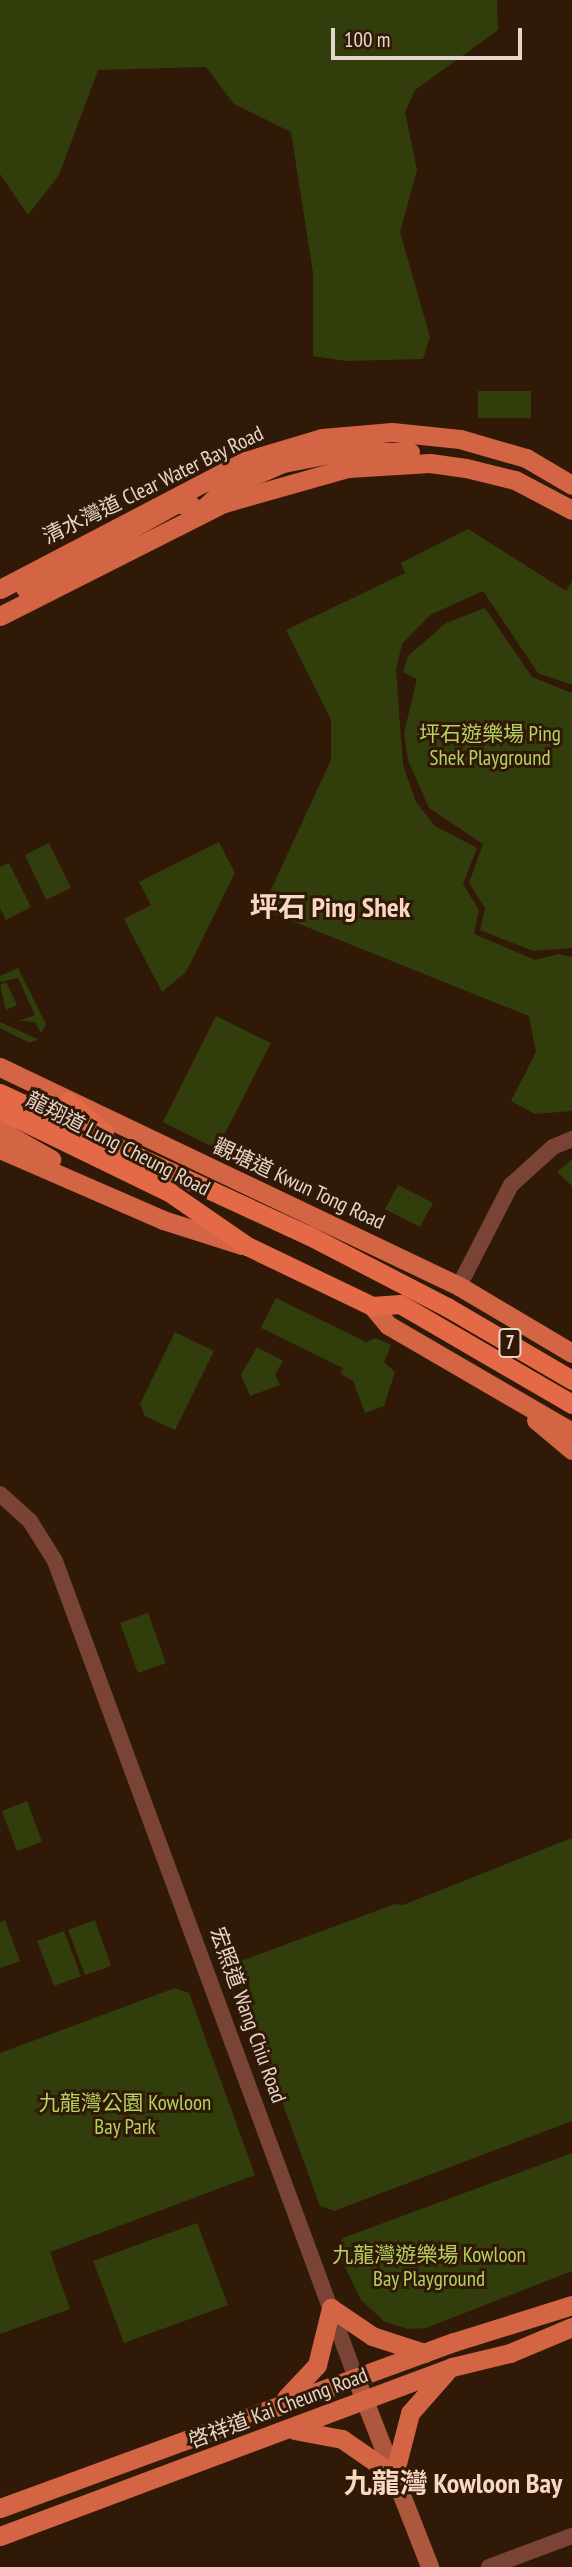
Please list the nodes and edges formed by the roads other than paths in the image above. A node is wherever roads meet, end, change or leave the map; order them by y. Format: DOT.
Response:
graph roads {
  1 [pos="340,448"];
  2 [pos="541,467"];
  3 [pos="516,480"];
  4 [pos="572,485"];
  5 [pos="572,510"];
  6 [pos="0,589"];
  7 [pos="0,600"];
  8 [pos="0,616"];
  9 [pos="0,1067"];
  10 [pos="0,1093"];
  11 [pos="68,1101"];
  12 [pos="0,1110"];
  13 [pos="41,1121"];
  14 [pos="0,1130"];
  15 [pos="572,1139"];
  16 [pos="0,1149"];
  17 [pos="127,1150"];
  18 [pos="93,1186"];
  19 [pos="247,1246"];
  20 [pos="459,1286"];
  21 [pos="372,1306"];
  22 [pos="572,1353"];
  23 [pos="572,1380"];
  24 [pos="522,1403"];
  25 [pos="572,1404"];
  26 [pos="572,1432"];
  27 [pos="572,1450"];
  28 [pos="0,1494"];
  29 [pos="572,2295"];
  30 [pos="572,2305"];
  31 [pos="331,2308"];
  32 [pos="548,2311"];
  33 [pos="568,2332"];
  34 [pos="424,2353"];
  35 [pos="452,2367"];
  36 [pos="356,2378"];
  37 [pos="365,2400"];
  38 [pos="274,2409"];
  39 [pos="284,2431"];
  40 [pos="394,2475"];
  41 [pos="0,2508"];
  42 [pos="0,2536"];
  43 [pos="572,2536"];
  44 [pos="429,2567"];
  45 [pos="489,2567"];
  1 -- 2 [label="main road"];
  1 -- 3 [label="main road"];
  1 -- 7 [label="main road, bridge"];
  2 -- 4 [label="main road, 清水灣道 Clear Water Bay Road"];
  2 -- 6 [label="main road, 清水灣道 Clear Water Bay Road"];
  3 -- 5 [label="main road"];
  3 -- 8 [label="main road"];
  9 -- 11 [label="main road, 觀塘道 Kwun Tong Road"];
  10 -- 13 [label="highway, 龍翔道 Lung Cheung Road / 7"];
  11 -- 17 [label="highway"];
  11 -- 20 [label="main road, 觀塘道 Kwun Tong Road"];
  12 -- 13 [label="highway, 龍翔道 Lung Cheung Road / 7"];
  13 -- 17 [label="highway, 觀塘道 Kwun Tong Road / 7"];
  13 -- 19 [label="highway, 龍翔道 Lung Cheung Road / 7"];
  14 -- 18 [label="main road"];
  15 -- 20 [label="street"];
  16 -- 18 [label="main road"];
  17 -- 23 [label="highway, 觀塘道 Kwun Tong Road / 7"];
  18 -- 19 [label="main road"];
  19 -- 21 [label="highway, 7"];
  20 -- 22 [label="main road, 觀塘道 Kwun Tong Road"];
  21 -- 24 [label="main road"];
  21 -- 25 [label="highway, 7"];
  24 -- 26 [label="main road"];
  24 -- 27 [label="main road"];
  28 -- 31 [label="street, 宏照道 Wang Chiu Road"];
  29 -- 32 [label="main road"];
  30 -- 32 [label="main road, 啓祥道 Kai Cheung Road"];
  31 -- 34 [label="main road"];
  31 -- 36 [label="street, 宏照道 Wang Chiu Road"];
  31 -- 38 [label="main road"];
  32 -- 34 [label="main road, 啓祥道 Kai Cheung Road"];
  33 -- 35 [label="main road, 啓祥道 Kai Cheung Road"];
  34 -- 36 [label="main road, 啓祥道 Kai Cheung Road"];
  35 -- 37 [label="main road, 啓祥道 Kai Cheung Road"];
  35 -- 40 [label="main road"];
  36 -- 37 [label="main road, 宏照道 Wang Chiu Road"];
  36 -- 38 [label="main road, 啓祥道 Kai Cheung Road"];
  37 -- 39 [label="main road, 啓祥道 Kai Cheung Road"];
  37 -- 40 [label="main road, 宏照道 Wang Chiu Road"];
  38 -- 41 [label="main road, 啓祥道 Kai Cheung Road"];
  39 -- 40 [label="main road"];
  39 -- 42 [label="main road, 啓祥道 Kai Cheung Road"];
  40 -- 44 [label="main road, 宏照道 Wang Chiu Road"];
  43 -- 45 [label="street"];
}
